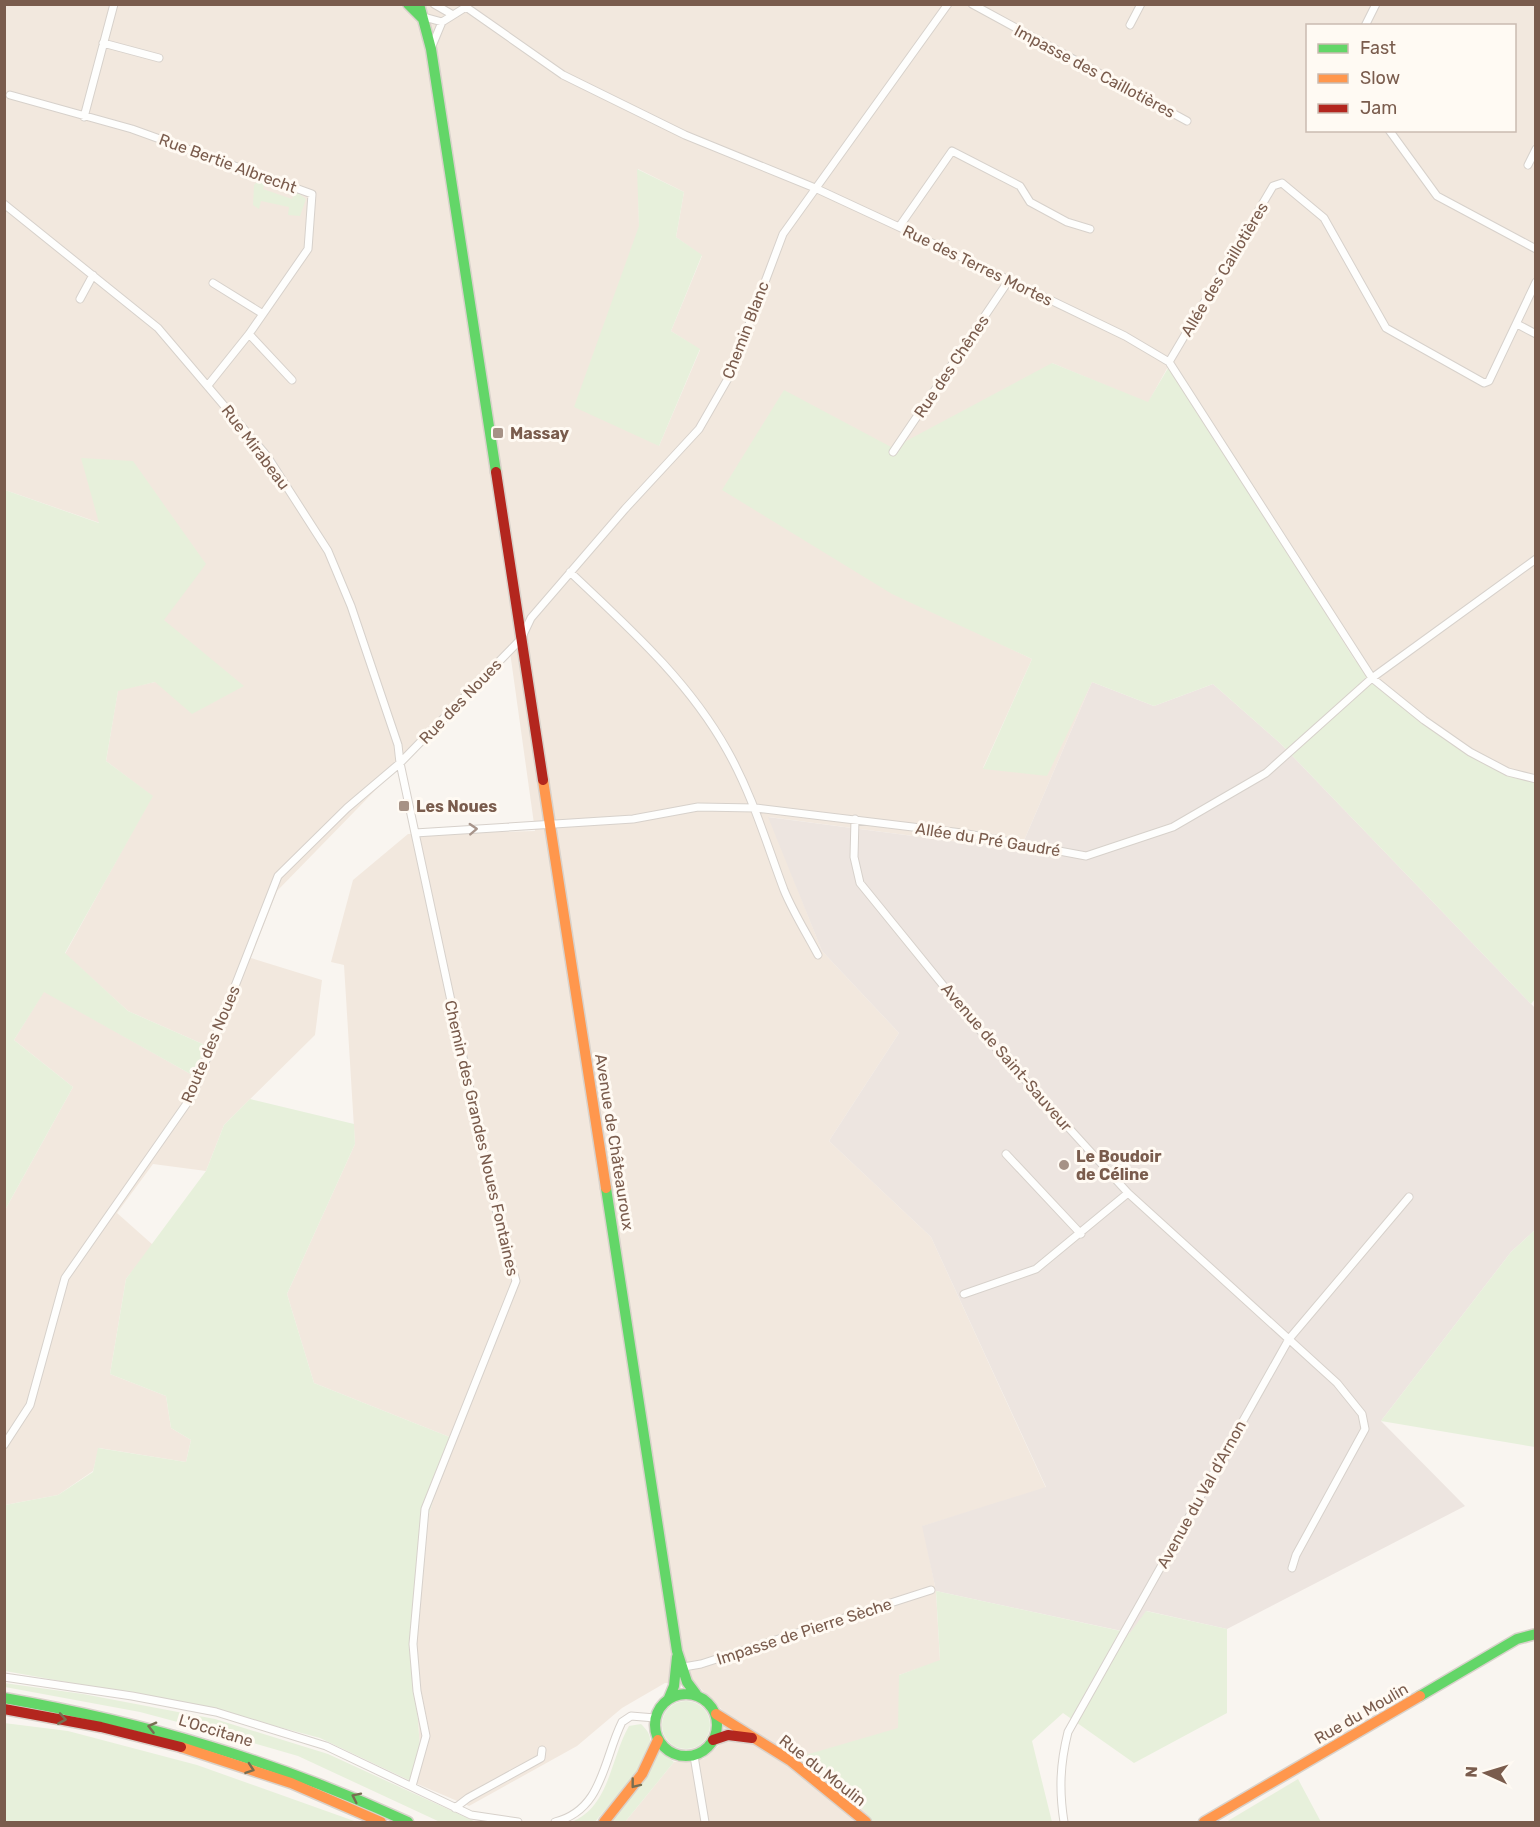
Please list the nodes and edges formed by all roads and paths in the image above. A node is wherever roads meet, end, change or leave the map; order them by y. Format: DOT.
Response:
graph roads {
  1 [pos="114,4"];
  2 [pos="408,4"];
  3 [pos="419,4"];
  4 [pos="434,4"];
  5 [pos="948,4"];
  6 [pos="972,4"];
  7 [pos="1141,4"];
  8 [pos="1376,4"];
  9 [pos="469,6"];
  10 [pos="453,15"];
  11 [pos="425,19"];
  12 [pos="442,22"];
  13 [pos="1366,24"];
  14 [pos="1130,25"];
  15 [pos="103,43"];
  16 [pos="430,49"];
  17 [pos="159,58"];
  18 [pos="10,95"];
  19 [pos="84,117"];
  20 [pos="1187,121"];
  21 [pos="1390,132"];
  22 [pos="1536,149"];
  23 [pos="1528,165"];
  24 [pos="815,188"];
  25 [pos="4,204"];
  26 [pos="899,227"];
  27 [pos="1090,229"];
  28 [pos="1536,249"];
  29 [pos="93,275"];
  30 [pos="1009,280"];
  31 [pos="1536,282"];
  32 [pos="213,283"];
  33 [pos="80,299"];
  34 [pos="263,314"];
  35 [pos="1516,324"];
  36 [pos="249,334"];
  37 [pos="1536,334"];
  38 [pos="1169,362"];
  39 [pos="292,380"];
  40 [pos="208,384"];
  41 [pos="894,452"];
  42 [pos="1536,559"];
  43 [pos="570,572"];
  44 [pos="521,639"];
  45 [pos="1372,678"];
  46 [pos="400,763"];
  47 [pos="1536,779"];
  48 [pos="756,808"];
  49 [pos="855,819"];
  50 [pos="550,825"];
  51 [pos="415,833"];
  52 [pos="818,955"];
  53 [pos="1006,1154"];
  54 [pos="1128,1193"];
  55 [pos="1409,1197"];
  56 [pos="1081,1234"];
  57 [pos="964,1294"];
  58 [pos="1289,1339"];
  59 [pos="4,1445"];
  60 [pos="1292,1568"];
  61 [pos="931,1590"];
  62 [pos="1536,1634"];
  63 [pos="679,1667"];
  64 [pos="4,1677"];
  65 [pos="696,1694"];
  66 [pos="4,1698"];
  67 [pos="669,1698"];
  68 [pos="4,1709"];
  69 [pos="716,1714"];
  70 [pos="656,1718"];
  71 [pos="658,1740"];
  72 [pos="713,1740"];
  73 [pos="761,1741"];
  74 [pos="542,1750"];
  75 [pos="694,1756"];
  76 [pos="412,1786"];
  77 [pos="455,1808"];
  78 [pos="381,1822"];
  79 [pos="408,1822"];
  80 [pos="519,1822"];
  81 [pos="555,1822"];
  82 [pos="604,1822"];
  83 [pos="705,1822"];
  84 [pos="866,1822"];
  85 [pos="1064,1822"];
  86 [pos="1204,1822"];
  1 -- 15 [label="street"];
  2 -- 11 [label="main road"];
  3 -- 11 [label="main road, Avenue de Châteauroux"];
  4 -- 10 [label="street"];
  5 -- 24 [label="street, Chemin Blanc"];
  6 -- 20 [label="street, Impasse des Caillotières"];
  7 -- 14 [label="street"];
  8 -- 13 [label="street"];
  9 -- 10 [label="street, Rue des Terres Mortes"];
  9 -- 24 [label="street, Rue des Terres Mortes"];
  10 -- 12 [label="street, Rue des Terres Mortes"];
  11 -- 12 [label="street"];
  11 -- 16 [label="main road, Avenue de Châteauroux"];
  12 -- 16 [label="street"];
  15 -- 17 [label="street"];
  15 -- 19 [label="street"];
  16 -- 44 [label="main road, Avenue de Châteauroux"];
  18 -- 19 [label="street, Rue Bertie Albrecht"];
  19 -- 34 [label="street, Rue Bertie Albrecht"];
  21 -- 28 [label="street"];
  22 -- 23 [label="street"];
  24 -- 26 [label="street, Rue des Terres Mortes"];
  24 -- 43 [label="street, Chemin Blanc"];
  25 -- 29 [label="street, Rue Mirabeau"];
  26 -- 27 [label="street"];
  26 -- 30 [label="street, Rue des Terres Mortes"];
  29 -- 33 [label="street"];
  29 -- 40 [label="street, Rue Mirabeau"];
  30 -- 38 [label="street, Rue des Terres Mortes"];
  30 -- 41 [label="street, Rue des Chênes"];
  31 -- 35 [label="street"];
  32 -- 34 [label="street"];
  34 -- 36 [label="street, Rue Bertie Albrecht"];
  35 -- 37 [label="street"];
  35 -- 38 [label="street, Allée des Caillotières"];
  36 -- 39 [label="street"];
  36 -- 40 [label="street, Rue Bertie Albrecht"];
  38 -- 45 [label="street, Rue des Terres Mortes"];
  40 -- 46 [label="street, Rue Mirabeau"];
  42 -- 45 [label="street, Allée du Pré Gaudré"];
  43 -- 44 [label="street, Chemin Blanc"];
  43 -- 48 [label="street"];
  44 -- 46 [label="street, Rue des Noues"];
  44 -- 50 [label="main road, Avenue de Châteauroux"];
  45 -- 47 [label="street, Rue des Terres Mortes"];
  45 -- 49 [label="street, Allée du Pré Gaudré"];
  46 -- 51 [label="street, Chemin des Grandes Noues Fontaines"];
  46 -- 59 [label="street, Route des Noues"];
  48 -- 49 [label="street, Allée du Pré Gaudré"];
  48 -- 50 [label="street, Allée du Pré Gaudré"];
  48 -- 52 [label="street"];
  49 -- 54 [label="street, Avenue de Saint-Sauveur"];
  51 -- 50 [label="street, Allée du Pré Gaudré, one-way"];
  50 -- 63 [label="main road, Avenue de Châteauroux"];
  51 -- 76 [label="street, Chemin des Grandes Noues Fontaines"];
  53 -- 56 [label="street"];
  54 -- 56 [label="street"];
  54 -- 58 [label="street, Avenue de Saint-Sauveur"];
  55 -- 58 [label="street, Avenue du Val d’Arnon"];
  56 -- 57 [label="street"];
  58 -- 60 [label="street, Avenue de Saint-Sauveur"];
  58 -- 85 [label="street, Avenue du Val d’Arnon"];
  61 -- 63 [label="street, Impasse de Pierre Sèche"];
  62 -- 86 [label="main road, Rue du Moulin"];
  63 -- 65 [label="main road"];
  63 -- 67 [label="main road, Avenue de Châteauroux"];
  64 -- 76 [label="street"];
  65 -- 67 [label="main road"];
  65 -- 69 [label="main road"];
  79 -- 66 [label="main road, L'Occitane, one-way"];
  67 -- 70 [label="main road"];
  68 -- 78 [label="main road, L'Occitane, one-way"];
  69 -- 72 [label="main road"];
  69 -- 73 [label="main road, Rue du Moulin"];
  70 -- 71 [label="main road"];
  70 -- 81 [label="street"];
  71 -- 75 [label="main road"];
  71 -- 82 [label="main road, one-way"];
  72 -- 73 [label="main road"];
  72 -- 75 [label="main road"];
  73 -- 84 [label="main road, Rue du Moulin"];
  74 -- 77 [label="street"];
  75 -- 83 [label="street"];
  76 -- 77 [label="street"];
  77 -- 80 [label="street"];
}
